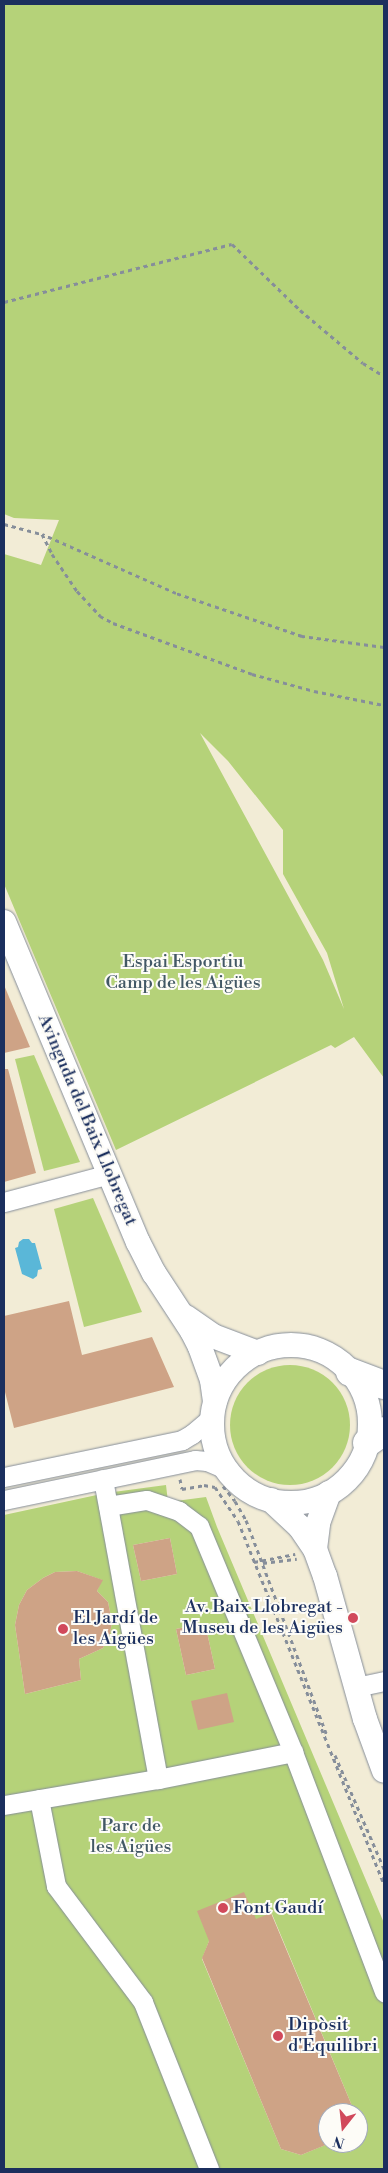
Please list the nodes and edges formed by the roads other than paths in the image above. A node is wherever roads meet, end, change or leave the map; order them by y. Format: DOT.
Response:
graph roads {
  1 [pos="4,922"];
  2 [pos="110,1174"];
  3 [pos="4,1202"];
  4 [pos="181,1314"];
  5 [pos="258,1353"];
  6 [pos="350,1372"];
  7 [pos="384,1385"];
  8 [pos="214,1409"];
  9 [pos="376,1437"];
  10 [pos="223,1476"];
  11 [pos="4,1477"];
  12 [pos="102,1479"];
  13 [pos="329,1493"];
  14 [pos="4,1500"];
  15 [pos="270,1500"];
  16 [pos="108,1506"];
  17 [pos="308,1553"];
  18 [pos="384,1681"];
  19 [pos="356,1686"];
  20 [pos="293,1752"];
  21 [pos="384,1771"];
  22 [pos="158,1779"];
  23 [pos="39,1799"];
  24 [pos="4,1805"];
  25 [pos="384,1992"];
  26 [pos="209,2169"];
  1 -- 2 [label="main road, Avinguda del Baix Llobregat"];
  2 -- 3 [label="street"];
  2 -- 4 [label="main road, Avinguda del Baix Llobregat"];
  4 -- 5 [label="main road, Avinguda del Baix Llobregat"];
  4 -- 8 [label="main road, Avinguda del Baix Llobregat"];
  5 -- 6 [label="main road"];
  5 -- 8 [label="main road"];
  6 -- 7 [label="highway"];
  6 -- 9 [label="main road"];
  8 -- 10 [label="main road"];
  8 -- 11 [label="street"];
  9 -- 13 [label="main road"];
  10 -- 12 [label="street"];
  10 -- 15 [label="main road"];
  12 -- 14 [label="street"];
  12 -- 16 [label="street"];
  13 -- 15 [label="main road"];
  13 -- 17 [label="main road"];
  15 -- 17 [label="main road"];
  16 -- 20 [label="street"];
  16 -- 22 [label="street"];
  17 -- 19 [label="main road"];
  18 -- 19 [label="street"];
  19 -- 21 [label="main road"];
  20 -- 22 [label="street"];
  20 -- 25 [label="street"];
  22 -- 23 [label="street"];
  23 -- 24 [label="street"];
  23 -- 26 [label="street"];
}
